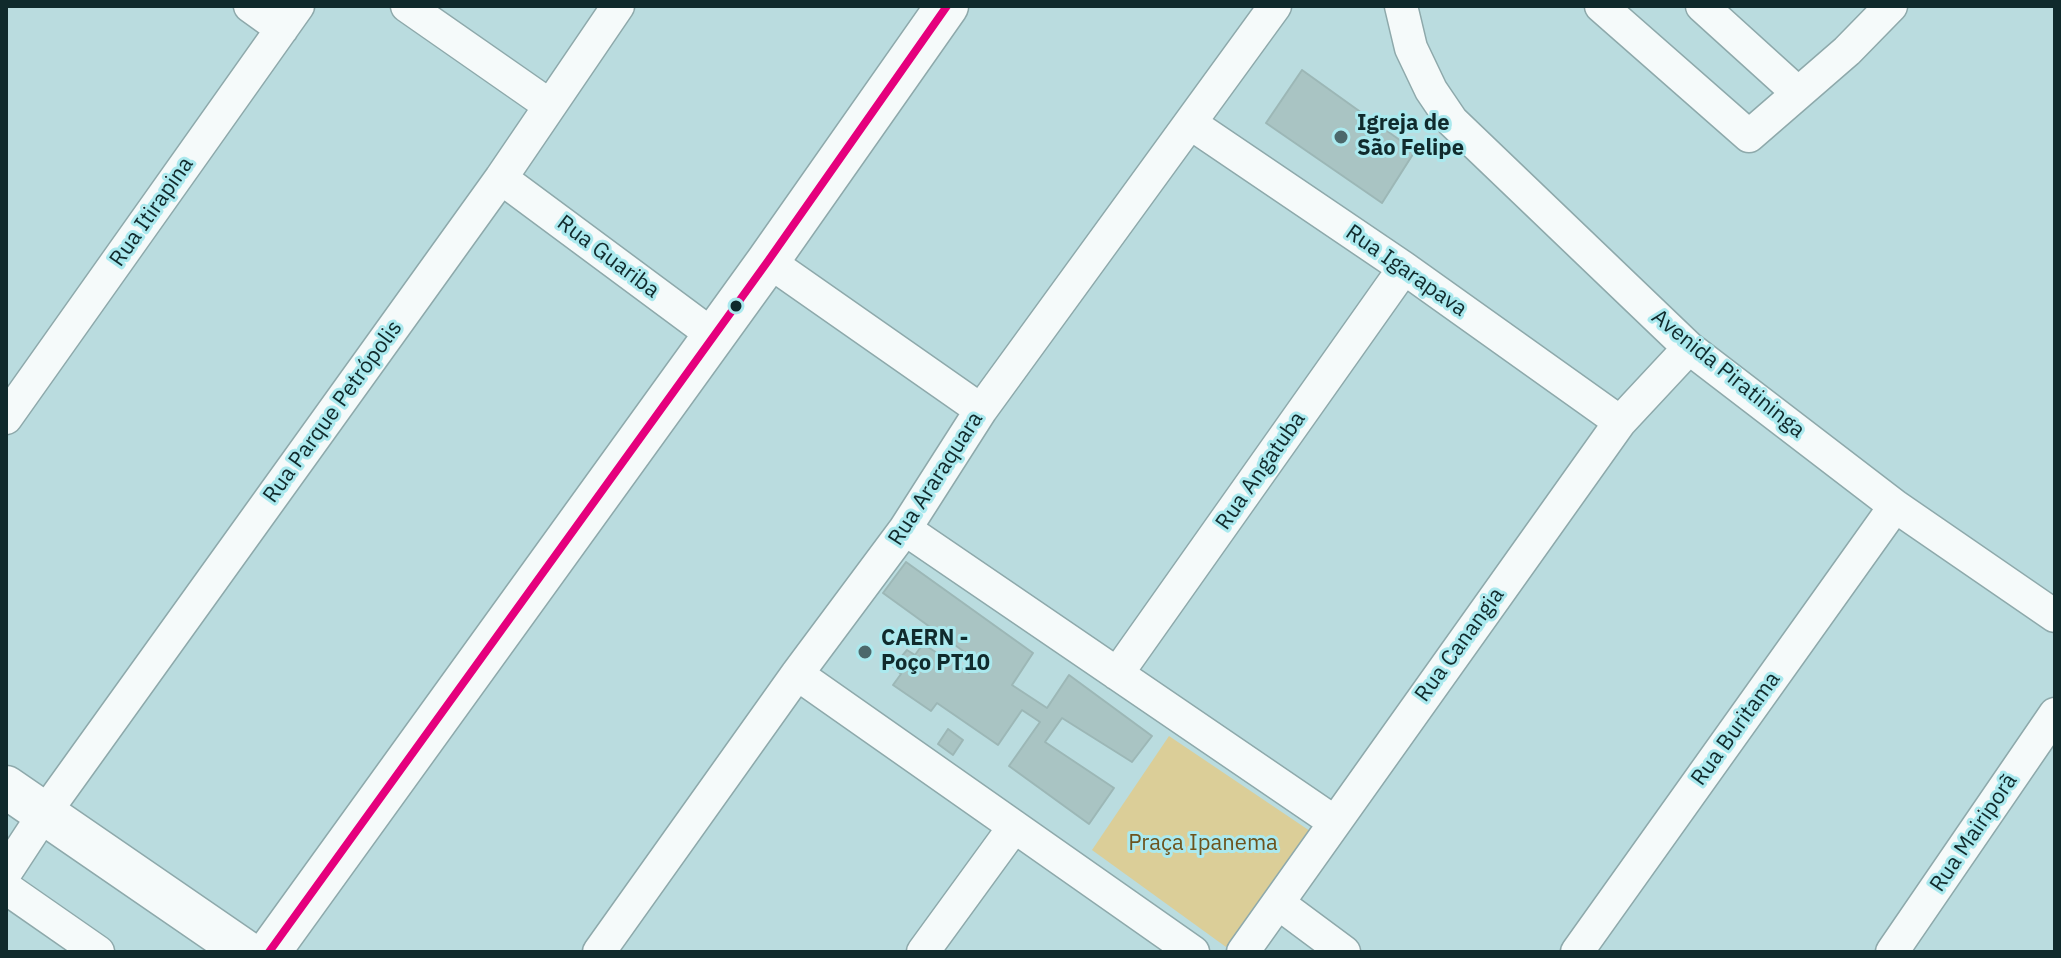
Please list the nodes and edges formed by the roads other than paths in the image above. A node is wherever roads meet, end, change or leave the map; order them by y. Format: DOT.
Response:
graph roads {
  1 [pos="250,6"];
  2 [pos="407,6"];
  3 [pos="618,6"];
  4 [pos="947,6"];
  5 [pos="1275,6"];
  6 [pos="1401,6"];
  7 [pos="1601,6"];
  8 [pos="1702,6"];
  9 [pos="1891,6"];
  10 [pos="290,18"];
  11 [pos="1798,93"];
  12 [pos="549,105"];
  13 [pos="1190,123"];
  14 [pos="501,178"];
  15 [pos="768,261"];
  16 [pos="1404,268"];
  17 [pos="714,336"];
  18 [pos="1689,348"];
  19 [pos="981,410"];
  20 [pos="6,418"];
  21 [pos="1620,422"];
  22 [pos="1895,506"];
  23 [pos="905,529"];
  24 [pos="2055,616"];
  25 [pos="797,674"];
  26 [pos="1117,674"];
  27 [pos="2055,714"];
  28 [pos="6,787"];
  29 [pos="44,814"];
  30 [pos="1333,821"];
  31 [pos="1014,827"];
  32 [pos="6,872"];
  33 [pos="6,888"];
  34 [pos="1278,903"];
  35 [pos="1583,950"];
  36 [pos="98,952"];
  37 [pos="246,952"];
  38 [pos="269,952"];
  39 [pos="599,952"];
  40 [pos="923,952"];
  41 [pos="1193,952"];
  42 [pos="1243,952"];
  43 [pos="1344,952"];
  44 [pos="1892,952"];
  1 -- 10 [label="street"];
  2 -- 12 [label="street"];
  3 -- 12 [label="street, Rua Parque Petrópolis"];
  4 -- 15 [label="street"];
  5 -- 13 [label="street, Rua Araraquara"];
  6 -- 18 [label="street, Avenida Piratininga"];
  7 -- 11 [label="street"];
  8 -- 11 [label="street"];
  9 -- 11 [label="street"];
  10 -- 20 [label="street, Rua Itirapina"];
  12 -- 14 [label="street, Rua Parque Petrópolis"];
  13 -- 16 [label="street, Rua Igarapava"];
  13 -- 19 [label="street, Rua Araraquara"];
  14 -- 17 [label="street, Rua Guariba"];
  14 -- 29 [label="street, Rua Parque Petrópolis"];
  15 -- 17 [label="street"];
  15 -- 19 [label="street"];
  16 -- 21 [label="street, Rua Igarapava"];
  16 -- 26 [label="street, Rua Angatuba"];
  17 -- 38 [label="street"];
  18 -- 21 [label="street, Rua Canangia"];
  18 -- 22 [label="street, Avenida Piratininga"];
  19 -- 23 [label="street, Rua Araraquara"];
  21 -- 30 [label="street, Rua Canangia"];
  22 -- 24 [label="street, Avenida Piratininga"];
  22 -- 35 [label="street, Rua Buritama"];
  23 -- 25 [label="street, Rua Araraquara"];
  23 -- 26 [label="street"];
  25 -- 31 [label="street"];
  25 -- 39 [label="street, Rua Araraquara"];
  26 -- 30 [label="street"];
  27 -- 44 [label="street, Rua Mairiporã"];
  28 -- 29 [label="street"];
  29 -- 32 [label="street, Rua Parque Petrópolis"];
  29 -- 37 [label="street"];
  30 -- 34 [label="street, Rua Canangia"];
  31 -- 40 [label="street"];
  31 -- 41 [label="street"];
  33 -- 36 [label="street"];
  34 -- 42 [label="street, Rua Canangia"];
  34 -- 43 [label="street"];
}
